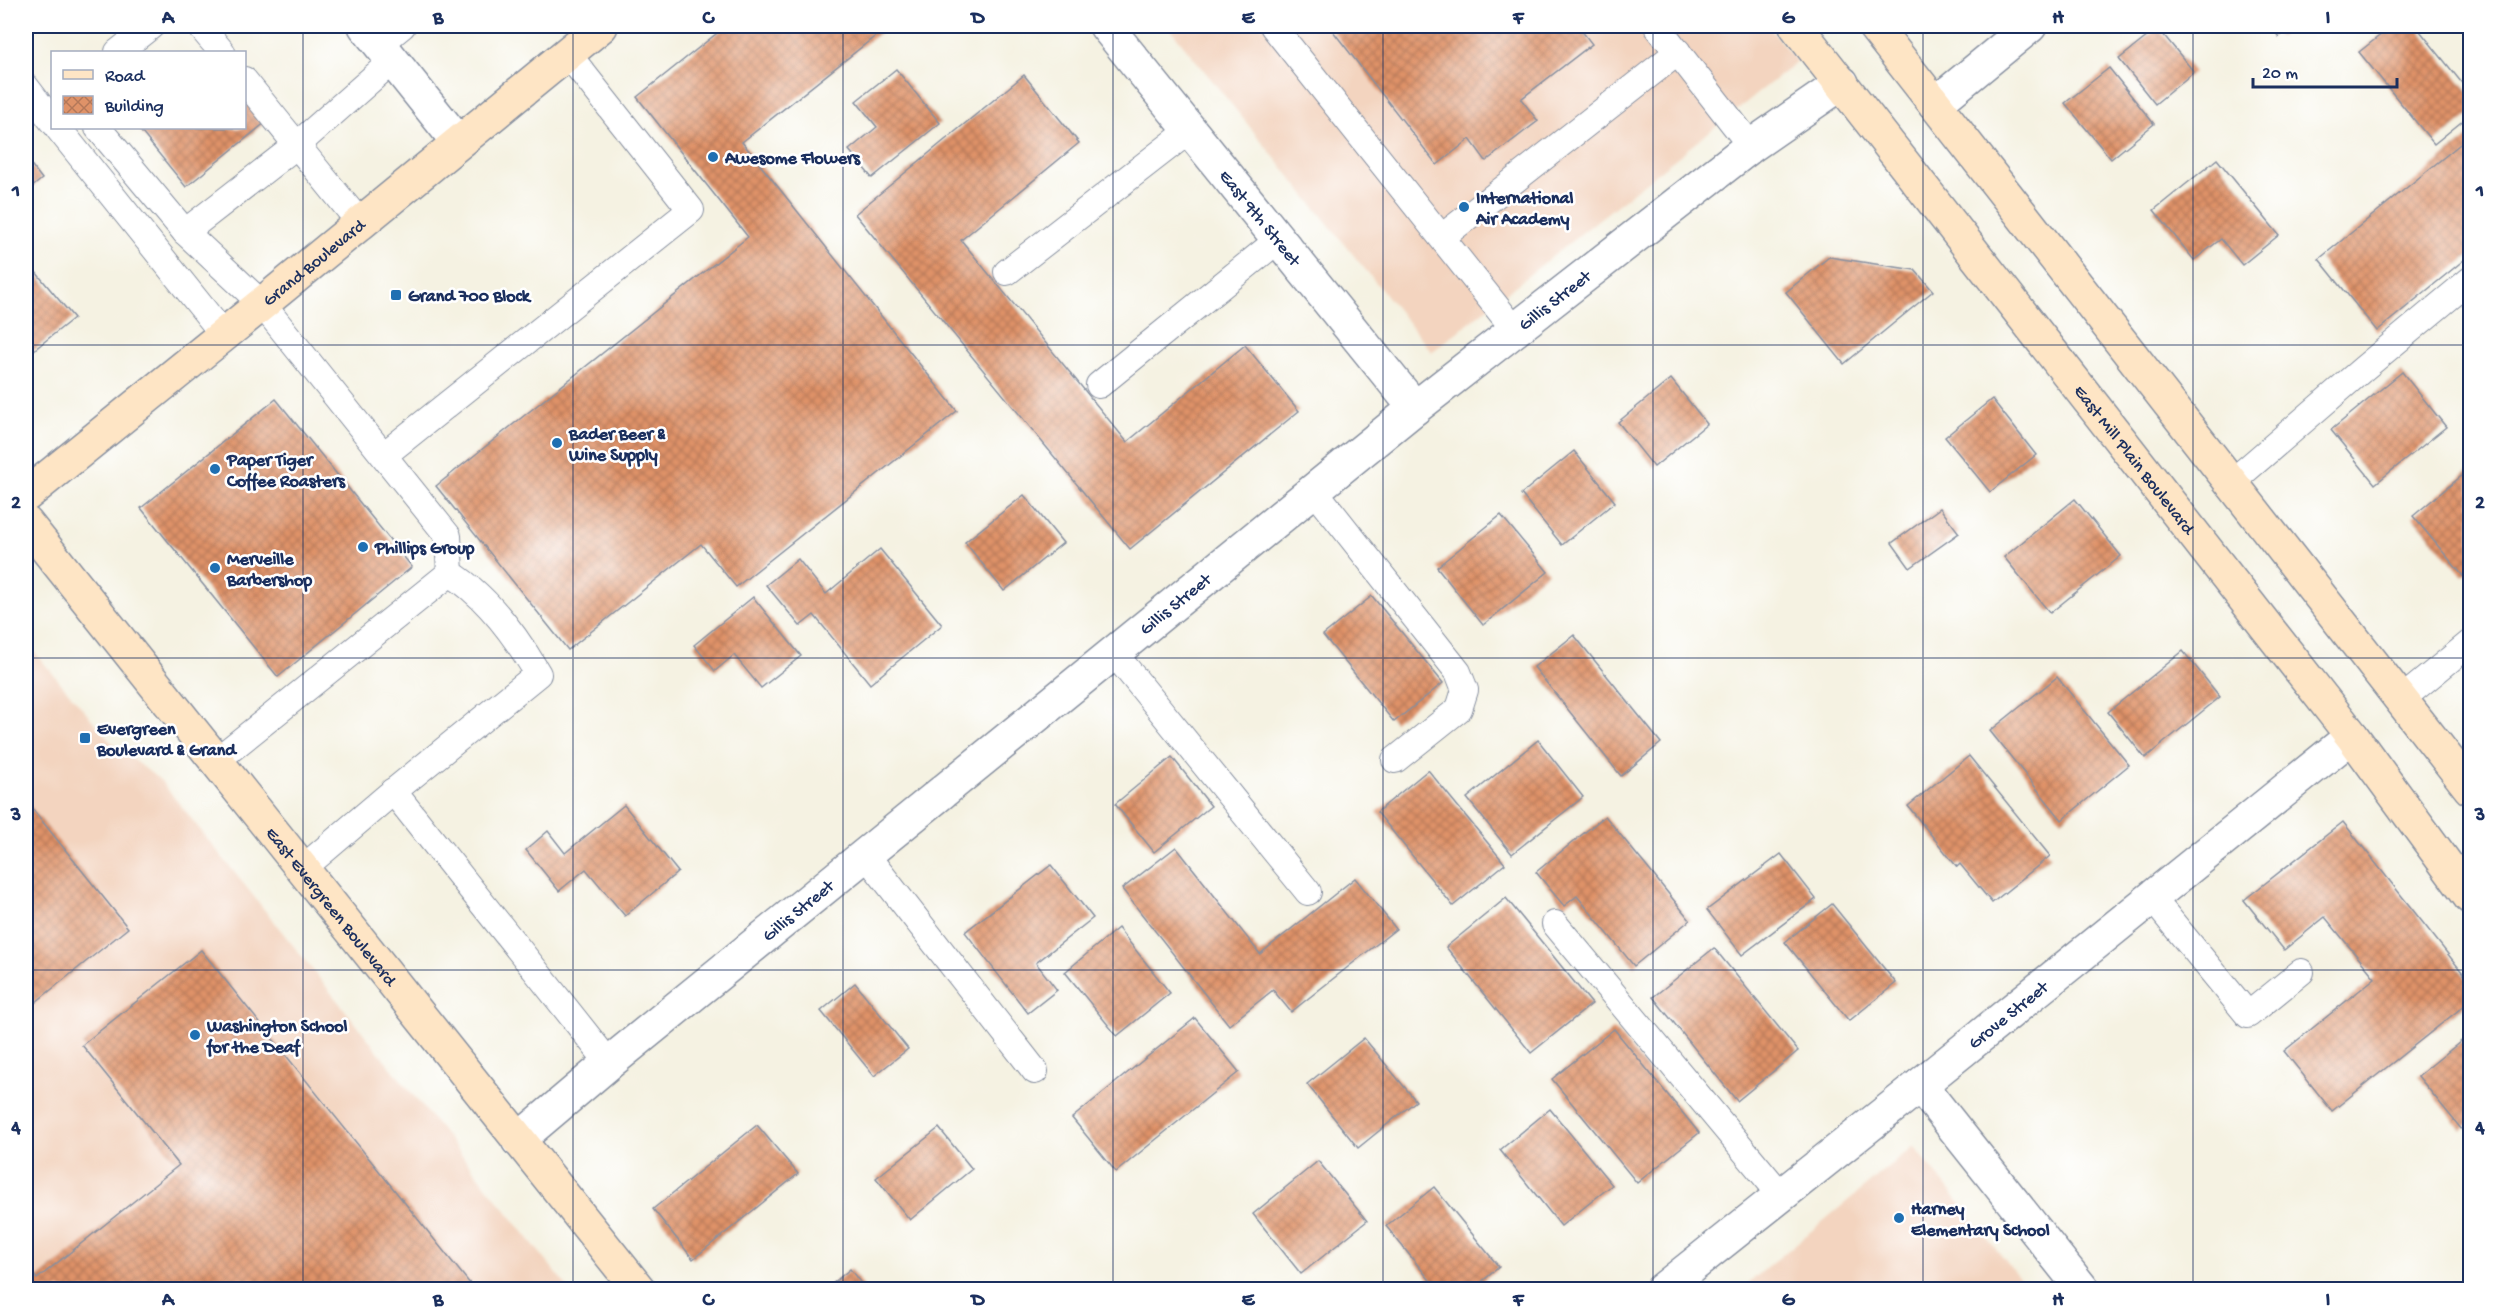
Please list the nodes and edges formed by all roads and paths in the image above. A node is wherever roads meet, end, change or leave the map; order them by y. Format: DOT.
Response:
graph roads {
  1 [pos="151,26"];
  2 [pos="200,26"];
  3 [pos="600,26"];
  4 [pos="1106,26"];
  5 [pos="1273,26"];
  6 [pos="1657,26"];
  7 [pos="1796,26"];
  8 [pos="1874,26"];
  9 [pos="2030,26"];
  10 [pos="385,39"];
  11 [pos="119,51"];
  12 [pos="221,51"];
  13 [pos="1678,52"];
  14 [pos="567,53"];
  15 [pos="246,82"];
  16 [pos="1842,83"];
  17 [pos="26,87"];
  18 [pos="1935,105"];
  19 [pos="51,120"];
  20 [pos="59,129"];
  21 [pos="99,129"];
  22 [pos="1190,130"];
  23 [pos="458,142"];
  24 [pos="297,145"];
  25 [pos="1750,146"];
  26 [pos="360,223"];
  27 [pos="185,232"];
  28 [pos="1442,237"];
  29 [pos="1278,240"];
  30 [pos="1007,272"];
  31 [pos="2470,280"];
  32 [pos="262,304"];
  33 [pos="1515,330"];
  34 [pos="224,335"];
  35 [pos="1099,385"];
  36 [pos="1415,408"];
  37 [pos="384,455"];
  38 [pos="2232,482"];
  39 [pos="1314,490"];
  40 [pos="26,495"];
  41 [pos="26,523"];
  42 [pos="450,573"];
  43 [pos="2470,643"];
  44 [pos="1114,653"];
  45 [pos="2402,699"];
  46 [pos="2352,736"];
  47 [pos="1395,760"];
  48 [pos="216,761"];
  49 [pos="2470,788"];
  50 [pos="393,791"];
  51 [pos="866,855"];
  52 [pos="301,870"];
  53 [pos="1308,892"];
  54 [pos="2470,897"];
  55 [pos="2152,898"];
  56 [pos="1555,924"];
  57 [pos="2301,972"];
  58 [pos="609,1063"];
  59 [pos="1035,1071"];
  60 [pos="1920,1085"];
  61 [pos="518,1140"];
  62 [pos="1781,1195"];
  63 [pos="639,1290"];
  64 [pos="1662,1290"];
  65 [pos="2083,1290"];
  1 -- 11 [label="lane"];
  2 -- 12 [label="lane"];
  3 -- 14 [label="main road, Grand Boulevard"];
  4 -- 22 [label="street, East 9th Street"];
  5 -- 28 [label="lane"];
  6 -- 13 [label="lane"];
  7 -- 16 [label="main road, East Mill Plain Boulevard"];
  8 -- 18 [label="main road"];
  9 -- 18 [label="street"];
  10 -- 23 [label="street"];
  10 -- 24 [label="lane"];
  13 -- 25 [label="lane"];
  13 -- 28 [label="lane"];
  14 -- 23 [label="main road, Grand Boulevard"];
  14 -- 37 [label="lane"];
  15 -- 24 [label="lane"];
  16 -- 25 [label="street, Gillis Street"];
  16 -- 46 [label="main road, East Mill Plain Boulevard"];
  17 -- 19 [label="lane"];
  18 -- 38 [label="main road"];
  20 -- 34 [label="lane"];
  21 -- 27 [label="lane"];
  22 -- 29 [label="street, East 9th Street"];
  22 -- 30 [label="lane"];
  23 -- 26 [label="main road, Grand Boulevard"];
  24 -- 26 [label="lane"];
  24 -- 27 [label="lane"];
  25 -- 33 [label="street, Gillis Street"];
  26 -- 32 [label="main road, Grand Boulevard"];
  27 -- 32 [label="lane"];
  28 -- 33 [label="lane"];
  29 -- 35 [label="lane"];
  29 -- 36 [label="street, East 9th Street"];
  31 -- 38 [label="lane"];
  32 -- 34 [label="main road, Grand Boulevard"];
  32 -- 37 [label="lane"];
  33 -- 36 [label="street, Gillis Street"];
  34 -- 40 [label="main road, Grand Boulevard"];
  36 -- 39 [label="street, Gillis Street"];
  37 -- 42 [label="lane"];
  38 -- 45 [label="main road"];
  39 -- 44 [label="street, Gillis Street"];
  39 -- 47 [label="lane"];
  41 -- 48 [label="main road, East Evergreen Boulevard"];
  42 -- 48 [label="lane"];
  42 -- 50 [label="lane"];
  43 -- 45 [label="lane"];
  44 -- 51 [label="street, Gillis Street"];
  44 -- 53 [label="lane"];
  45 -- 49 [label="main road"];
  46 -- 54 [label="main road, East Mill Plain Boulevard"];
  46 -- 55 [label="street, Grove Street"];
  48 -- 52 [label="main road, East Evergreen Boulevard"];
  50 -- 52 [label="lane"];
  50 -- 58 [label="lane"];
  51 -- 58 [label="street, Gillis Street"];
  51 -- 59 [label="lane"];
  52 -- 61 [label="main road, East Evergreen Boulevard"];
  55 -- 57 [label="lane"];
  55 -- 60 [label="street, Grove Street"];
  56 -- 62 [label="lane"];
  58 -- 61 [label="street, Gillis Street"];
  60 -- 62 [label="street, Grove Street"];
  60 -- 65 [label="street"];
  61 -- 63 [label="main road, East Evergreen Boulevard"];
  62 -- 64 [label="street, Grove Street"];
}
